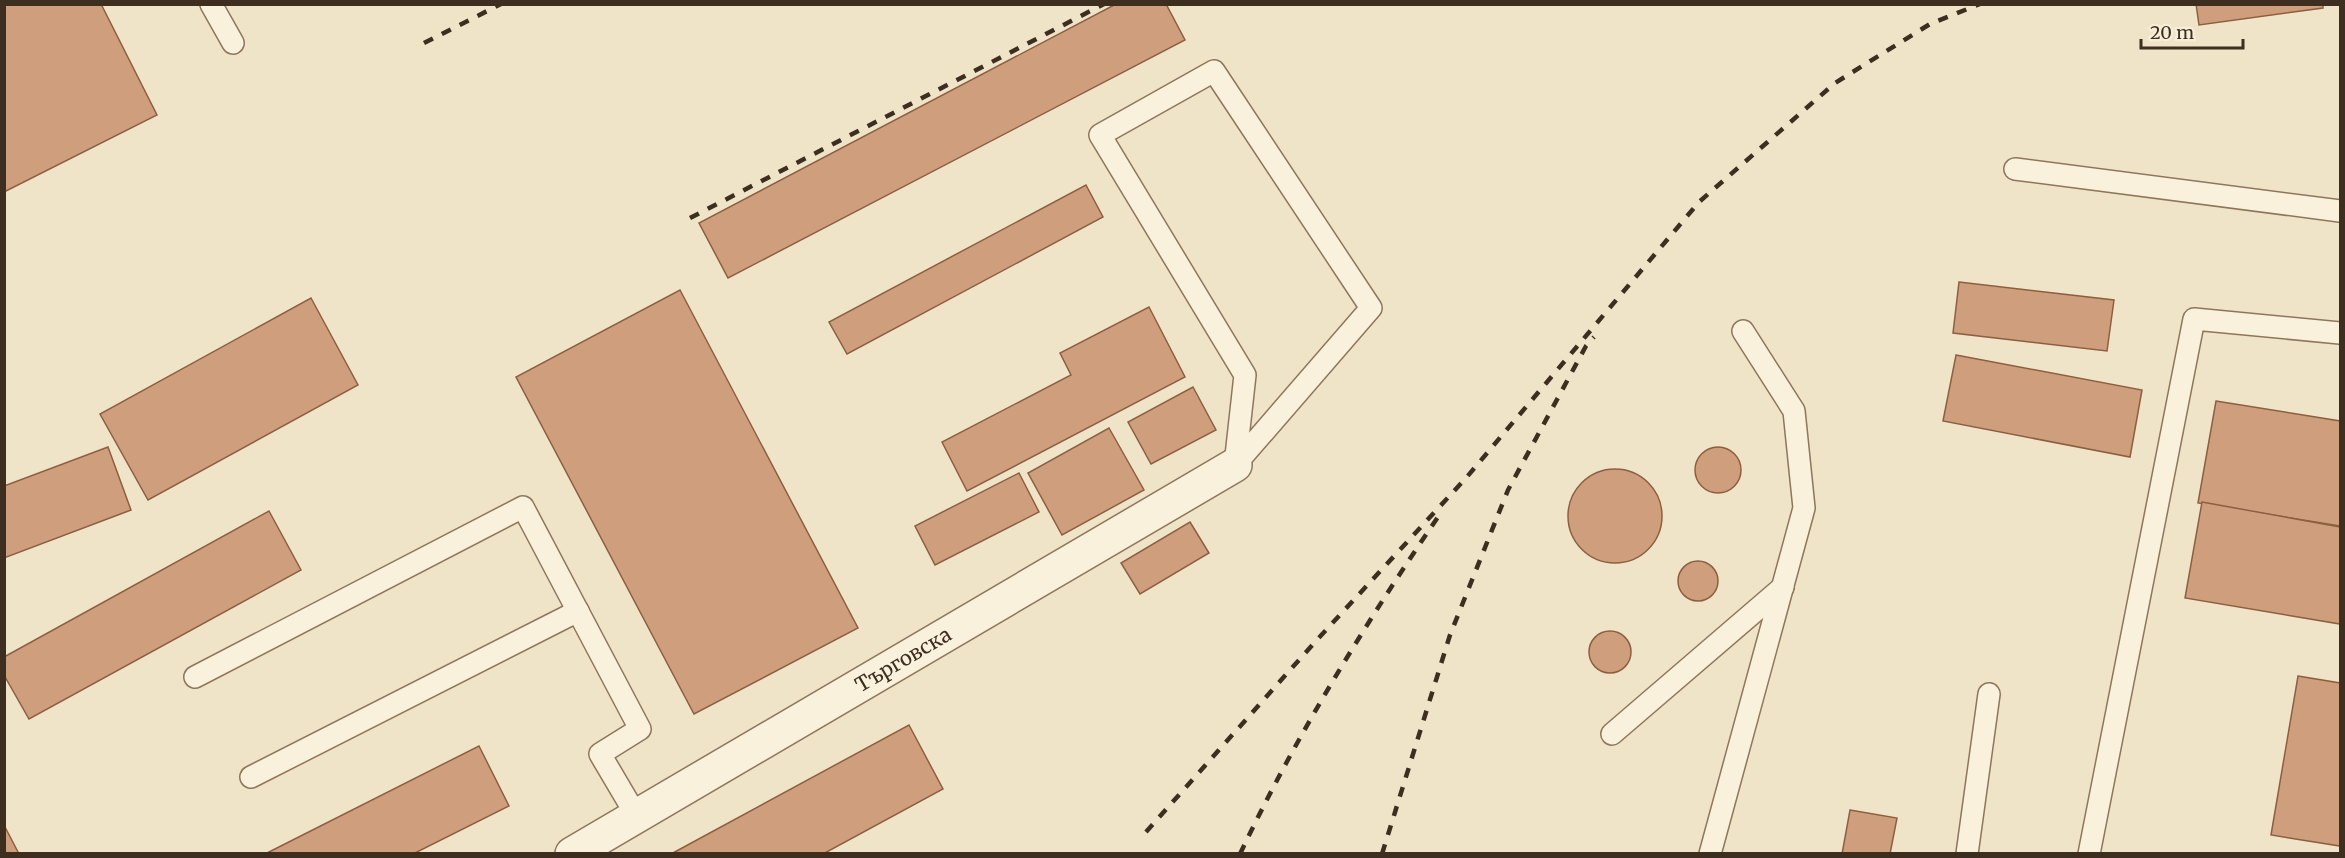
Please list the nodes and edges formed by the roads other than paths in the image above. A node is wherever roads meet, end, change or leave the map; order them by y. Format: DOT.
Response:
graph roads {
  1 [pos="210,4"];
  2 [pos="234,43"];
  3 [pos="2015,169"];
  4 [pos="2340,212"];
  5 [pos="1743,331"];
  6 [pos="2340,333"];
  7 [pos="1235,465"];
  8 [pos="1783,587"];
  9 [pos="578,612"];
  10 [pos="195,677"];
  11 [pos="1989,694"];
  12 [pos="1612,734"];
  13 [pos="251,777"];
  14 [pos="636,815"];
  15 [pos="572,854"];
  16 [pos="1710,854"];
  17 [pos="1967,854"];
  18 [pos="2089,854"];
  1 -- 2 [label="lane"];
  3 -- 4 [label="lane"];
  5 -- 8 [label="lane"];
  6 -- 18 [label="lane"];
  7 -- 7 [label="lane"];
  7 -- 14 [label="street, Търговска"];
  8 -- 12 [label="lane"];
  8 -- 16 [label="lane"];
  9 -- 10 [label="lane"];
  9 -- 13 [label="lane"];
  9 -- 14 [label="lane"];
  11 -- 17 [label="lane"];
  14 -- 15 [label="street, Търговска"];
}
